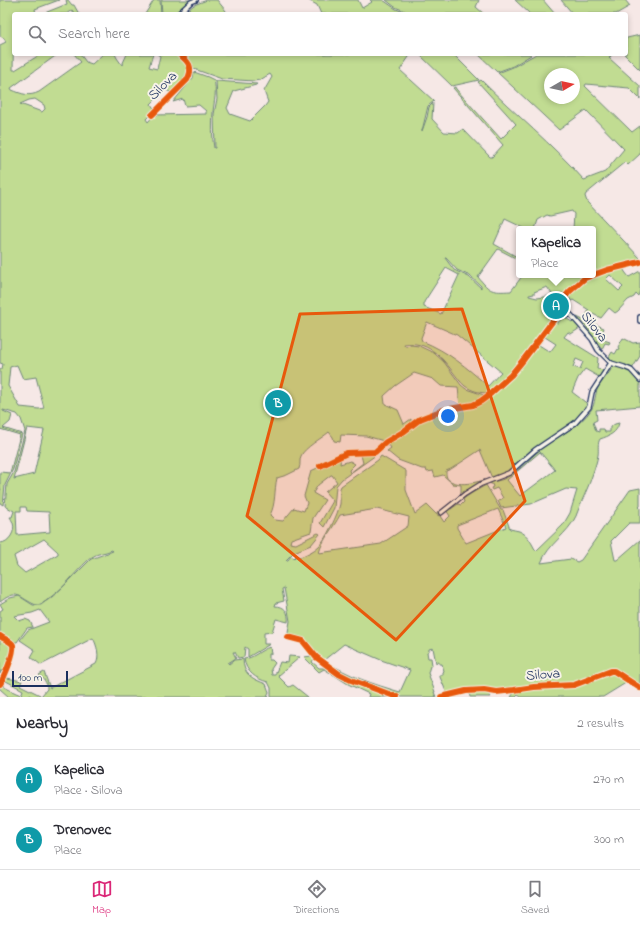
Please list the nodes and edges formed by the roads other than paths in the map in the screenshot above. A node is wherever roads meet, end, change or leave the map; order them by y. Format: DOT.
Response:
graph roads {
  1 [pos="196,0"];
  2 [pos="180,12"];
  3 [pos="181,56"];
  4 [pos="152,115"];
  5 [pos="640,262"];
  6 [pos="596,274"];
  7 [pos="585,278"];
  8 [pos="556,315"];
  9 [pos="640,317"];
  10 [pos="640,322"];
  11 [pos="610,363"];
  12 [pos="640,380"];
  13 [pos="320,466"];
  14 [pos="441,512"];
  15 [pos="0,636"];
  16 [pos="288,637"];
  17 [pos="0,684"];
  18 [pos="640,688"];
  19 [pos="397,697"];
  20 [pos="441,697"];
  1 -- 2 [label="street"];
  3 -- 4 [label="street, Silova"];
  5 -- 6 [label="street"];
  7 -- 8 [label="street"];
  8 -- 11 [label="street, Silova"];
  8 -- 13 [label="street"];
  9 -- 10 [label="street"];
  11 -- 12 [label="street, Silova"];
  11 -- 14 [label="street"];
  15 -- 17 [label="street"];
  16 -- 19 [label="street"];
  18 -- 20 [label="street, Silova"];
}
